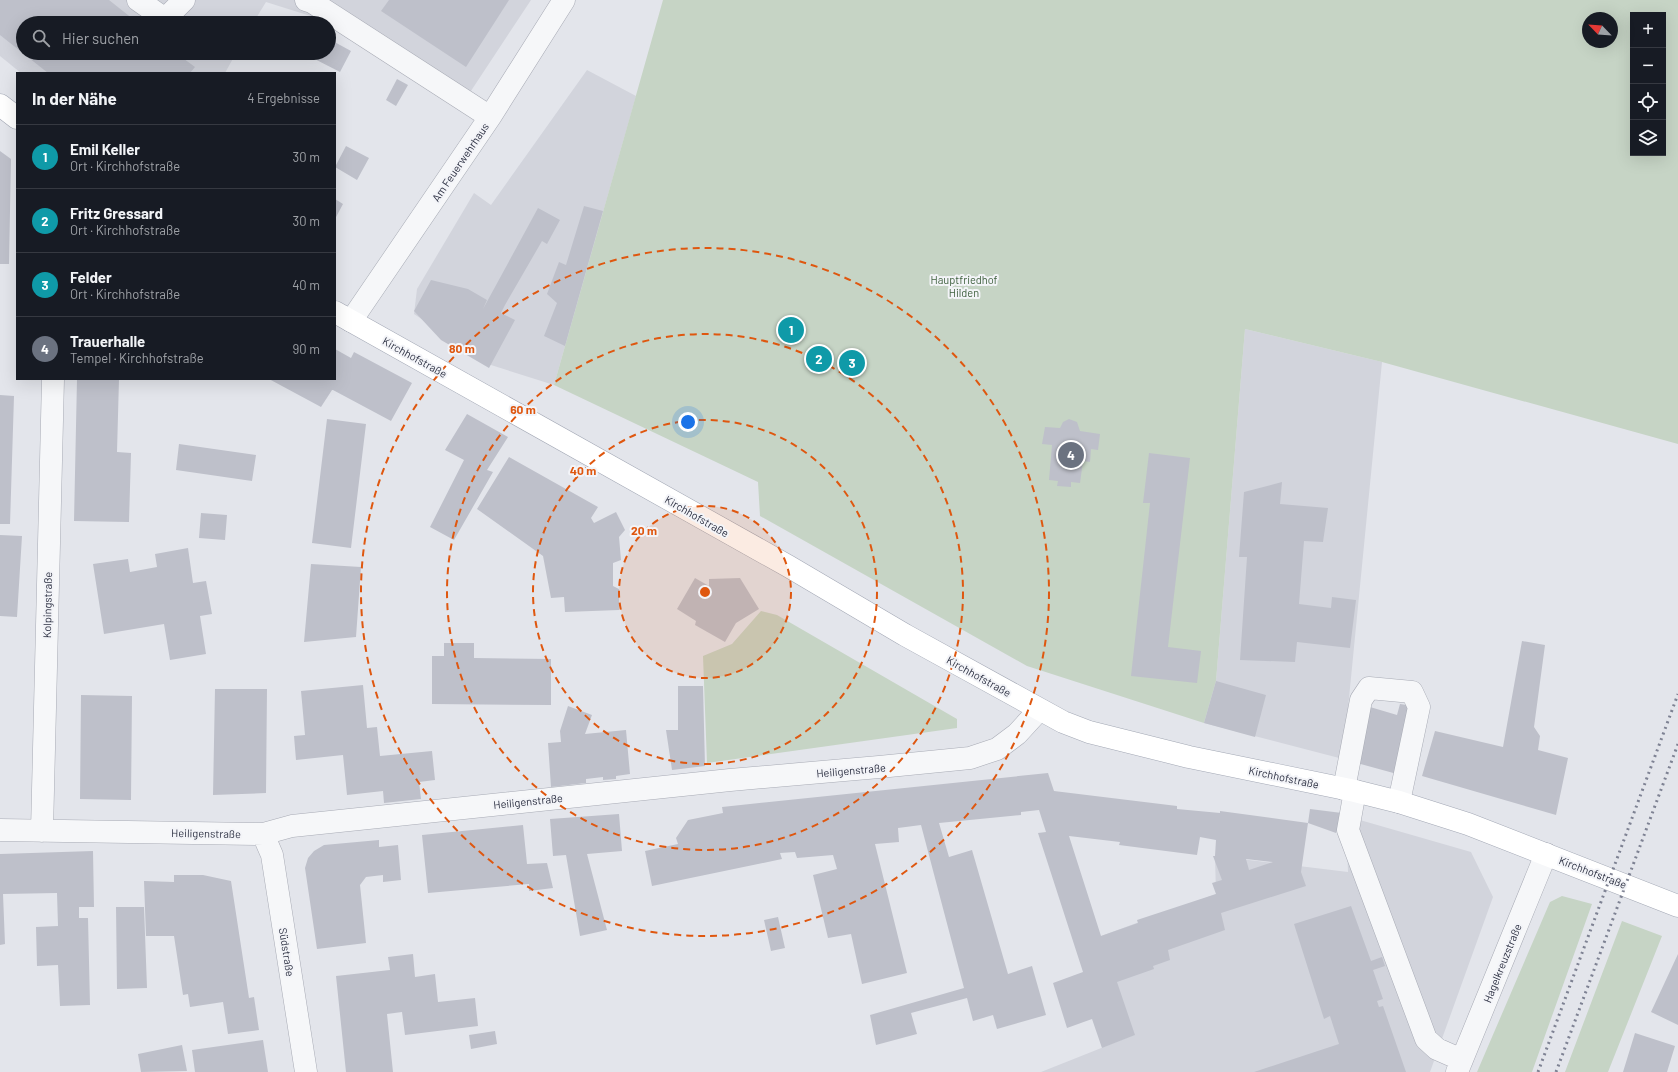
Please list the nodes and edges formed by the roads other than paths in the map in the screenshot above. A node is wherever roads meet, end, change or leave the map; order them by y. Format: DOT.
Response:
graph roads {
  1 [pos="138,0"];
  2 [pos="184,0"];
  3 [pos="306,0"];
  4 [pos="564,0"];
  5 [pos="334,7"];
  6 [pos="161,16"];
  7 [pos="168,16"];
  8 [pos="0,105"];
  9 [pos="16,117"];
  10 [pos="490,117"];
  11 [pos="343,316"];
  12 [pos="53,380"];
  13 [pos="1039,710"];
  14 [pos="1349,790"];
  15 [pos="1399,802"];
  16 [pos="0,830"];
  17 [pos="42,831"];
  18 [pos="263,834"];
  19 [pos="1546,854"];
  20 [pos="1678,906"];
  21 [pos="1460,1066"];
  22 [pos="306,1072"];
  1 -- 6 [label="street"];
  2 -- 7 [label="street"];
  3 -- 5 [label="street"];
  4 -- 10 [label="street, Am Feuerwehrhaus"];
  5 -- 10 [label="street"];
  8 -- 9 [label="main road"];
  10 -- 11 [label="street, Am Feuerwehrhaus"];
  11 -- 13 [label="main road, Kirchhofstraße"];
  12 -- 17 [label="street, Kolpingstraße"];
  13 -- 14 [label="main road, Kirchhofstraße"];
  13 -- 18 [label="street, Heiligenstraße"];
  14 -- 15 [label="main road, Kirchhofstraße"];
  14 -- 15 [label="street"];
  14 -- 21 [label="street"];
  15 -- 19 [label="main road, Kirchhofstraße"];
  16 -- 17 [label="street, Heiligenstraße"];
  17 -- 18 [label="street, Heiligenstraße"];
  18 -- 22 [label="street, Südstraße"];
  19 -- 20 [label="main road, Kirchhofstraße"];
  19 -- 21 [label="street, Hagelkreuzstraße"];
}
